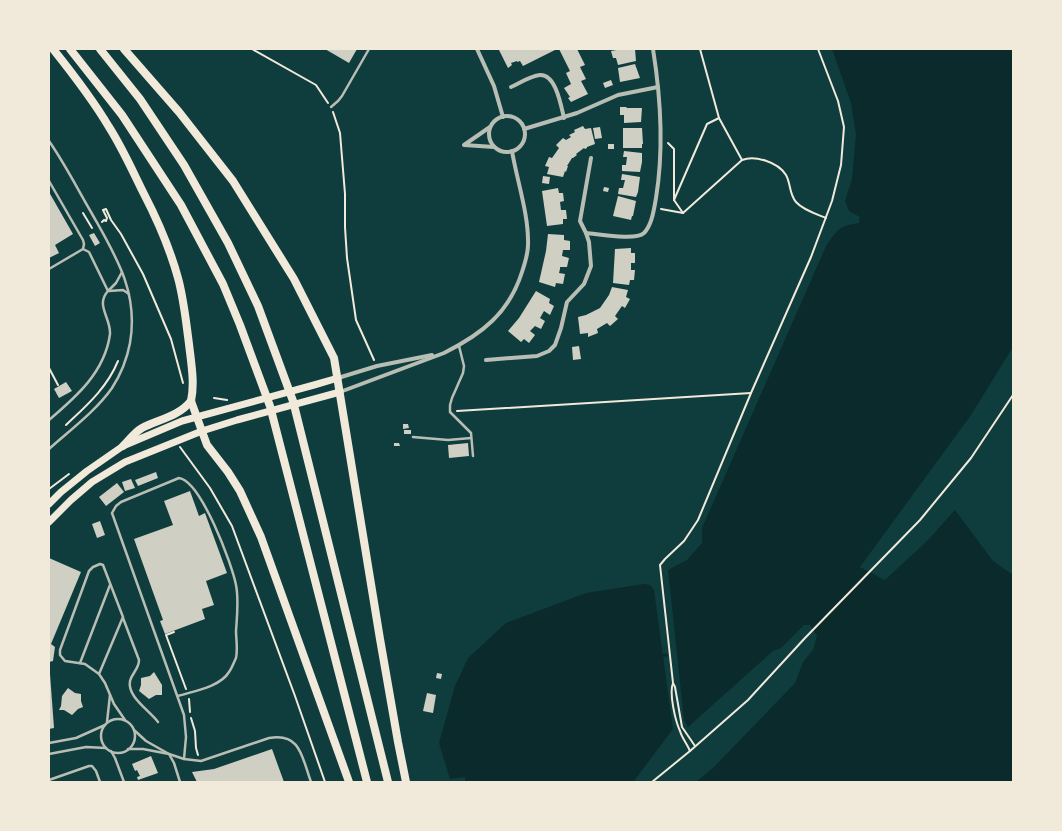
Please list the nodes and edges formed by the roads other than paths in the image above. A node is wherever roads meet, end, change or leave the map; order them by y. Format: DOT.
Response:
graph roads {
  1 [pos="52,49"];
  2 [pos="70,49"];
  3 [pos="100,49"];
  4 [pos="124,49"];
  5 [pos="369,49"];
  6 [pos="477,49"];
  7 [pos="653,49"];
  8 [pos="511,87"];
  9 [pos="658,87"];
  10 [pos="331,107"];
  11 [pos="503,117"];
  12 [pos="564,118"];
  13 [pos="491,127"];
  14 [pos="524,129"];
  15 [pos="49,141"];
  16 [pos="494,147"];
  17 [pos="512,151"];
  18 [pos="591,158"];
  19 [pos="49,181"];
  20 [pos="586,233"];
  21 [pos="83,249"];
  22 [pos="49,268"];
  23 [pos="122,272"];
  24 [pos="108,291"];
  25 [pos="129,294"];
  26 [pos="459,346"];
  27 [pos="444,353"];
  28 [pos="486,360"];
  29 [pos="338,378"];
  30 [pos="340,392"];
  31 [pos="191,401"];
  32 [pos="196,416"];
  33 [pos="49,420"];
  34 [pos="202,431"];
  35 [pos="414,437"];
  36 [pos="471,438"];
  37 [pos="123,446"];
  38 [pos="49,449"];
  39 [pos="473,456"];
  40 [pos="49,504"];
  41 [pos="49,522"];
  42 [pos="110,584"];
  43 [pos="123,617"];
  44 [pos="80,663"];
  45 [pos="99,674"];
  46 [pos="110,695"];
  47 [pos="178,696"];
  48 [pos="125,720"];
  49 [pos="158,722"];
  50 [pos="106,724"];
  51 [pos="134,730"];
  52 [pos="398,742"];
  53 [pos="49,743"];
  54 [pos="107,748"];
  55 [pos="128,749"];
  56 [pos="111,751"];
  57 [pos="49,754"];
  58 [pos="169,754"];
  59 [pos="184,759"];
  60 [pos="49,780"];
  61 [pos="100,782"];
  62 [pos="124,782"];
  63 [pos="180,782"];
  64 [pos="311,782"];
  65 [pos="349,782"];
  66 [pos="367,782"];
  67 [pos="388,782"];
  68 [pos="403,782"];
  69 [pos="406,782"];
  1 -- 31 [label="highway"];
  2 -- 66 [label="highway"];
  3 -- 67 [label="highway"];
  4 -- 29 [label="highway"];
  5 -- 10 [label="lane"];
  6 -- 11 [label="street"];
  7 -- 9 [label="street"];
  8 -- 12 [label="street"];
  9 -- 12 [label="street"];
  9 -- 20 [label="street"];
  11 -- 13 [label="street"];
  11 -- 14 [label="street"];
  12 -- 14 [label="street"];
  13 -- 16 [label="street"];
  13 -- 16 [label="street"];
  14 -- 17 [label="street"];
  15 -- 23 [label="lane"];
  16 -- 17 [label="street"];
  17 -- 26 [label="street"];
  18 -- 20 [label="street"];
  19 -- 21 [label="lane"];
  20 -- 28 [label="street"];
  21 -- 22 [label="lane"];
  21 -- 24 [label="lane"];
  23 -- 24 [label="lane"];
  23 -- 25 [label="lane"];
  24 -- 25 [label="lane"];
  24 -- 33 [label="lane"];
  25 -- 38 [label="lane"];
  26 -- 27 [label="street"];
  26 -- 36 [label="lane"];
  27 -- 29 [label="street"];
  27 -- 30 [label="street"];
  29 -- 30 [label="highway"];
  29 -- 32 [label="main road"];
  30 -- 34 [label="main road"];
  30 -- 52 [label="highway"];
  31 -- 32 [label="highway"];
  31 -- 37 [label="highway"];
  32 -- 34 [label="highway"];
  32 -- 37 [label="main road"];
  34 -- 41 [label="main road"];
  34 -- 65 [label="highway"];
  35 -- 36 [label="lane"];
  36 -- 39 [label="lane"];
  37 -- 40 [label="main road"];
  42 -- 43 [label="lane"];
  42 -- 44 [label="lane"];
  42 -- 44 [label="lane"];
  43 -- 45 [label="lane"];
  43 -- 49 [label="lane"];
  44 -- 45 [label="lane"];
  45 -- 46 [label="lane"];
  46 -- 48 [label="lane"];
  46 -- 50 [label="lane"];
  47 -- 47 [label="lane"];
  47 -- 59 [label="lane"];
  48 -- 50 [label="lane"];
  48 -- 51 [label="lane"];
  50 -- 53 [label="lane"];
  50 -- 54 [label="lane"];
  51 -- 55 [label="lane"];
  51 -- 58 [label="lane"];
  52 -- 68 [label="highway"];
  52 -- 69 [label="highway"];
  54 -- 56 [label="lane"];
  54 -- 57 [label="lane"];
  55 -- 56 [label="lane"];
  55 -- 58 [label="lane"];
  56 -- 62 [label="lane"];
  58 -- 59 [label="lane"];
  58 -- 63 [label="lane"];
  59 -- 64 [label="lane"];
  60 -- 61 [label="lane"];
}
